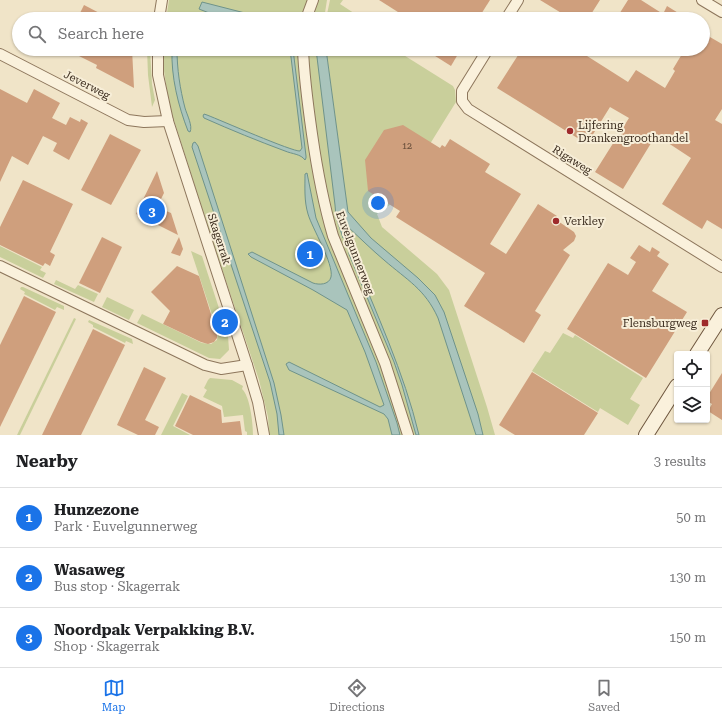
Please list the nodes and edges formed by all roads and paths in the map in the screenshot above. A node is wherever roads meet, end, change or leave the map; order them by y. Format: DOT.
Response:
graph roads {
  1 [pos="162,0"];
  2 [pos="313,0"];
  3 [pos="518,0"];
  4 [pos="702,0"];
  5 [pos="161,12"];
  6 [pos="309,12"];
  7 [pos="510,12"];
  8 [pos="722,12"];
  9 [pos="0,54"];
  10 [pos="158,56"];
  11 [pos="304,56"];
  12 [pos="484,56"];
  13 [pos="168,121"];
  14 [pos="0,266"];
  15 [pos="722,267"];
  16 [pos="722,315"];
  17 [pos="700,351"];
  18 [pos="247,365"];
  19 [pos="676,387"];
  20 [pos="264,435"];
  21 [pos="408,435"];
  22 [pos="646,435"];
  1 -- 5 [label="street"];
  2 -- 6 [label="street"];
  3 -- 7 [label="street"];
  4 -- 8 [label="street"];
  9 -- 13 [label="street, Jeverweg"];
  10 -- 13 [label="street, Skagerrak"];
  11 -- 21 [label="street, Euvelgunnerweg"];
  12 -- 15 [label="street, Rigaweg"];
  13 -- 18 [label="street, Skagerrak"];
  14 -- 18 [label="street"];
  16 -- 17 [label="street"];
  18 -- 20 [label="street, Skagerrak"];
  19 -- 22 [label="street"];
}
